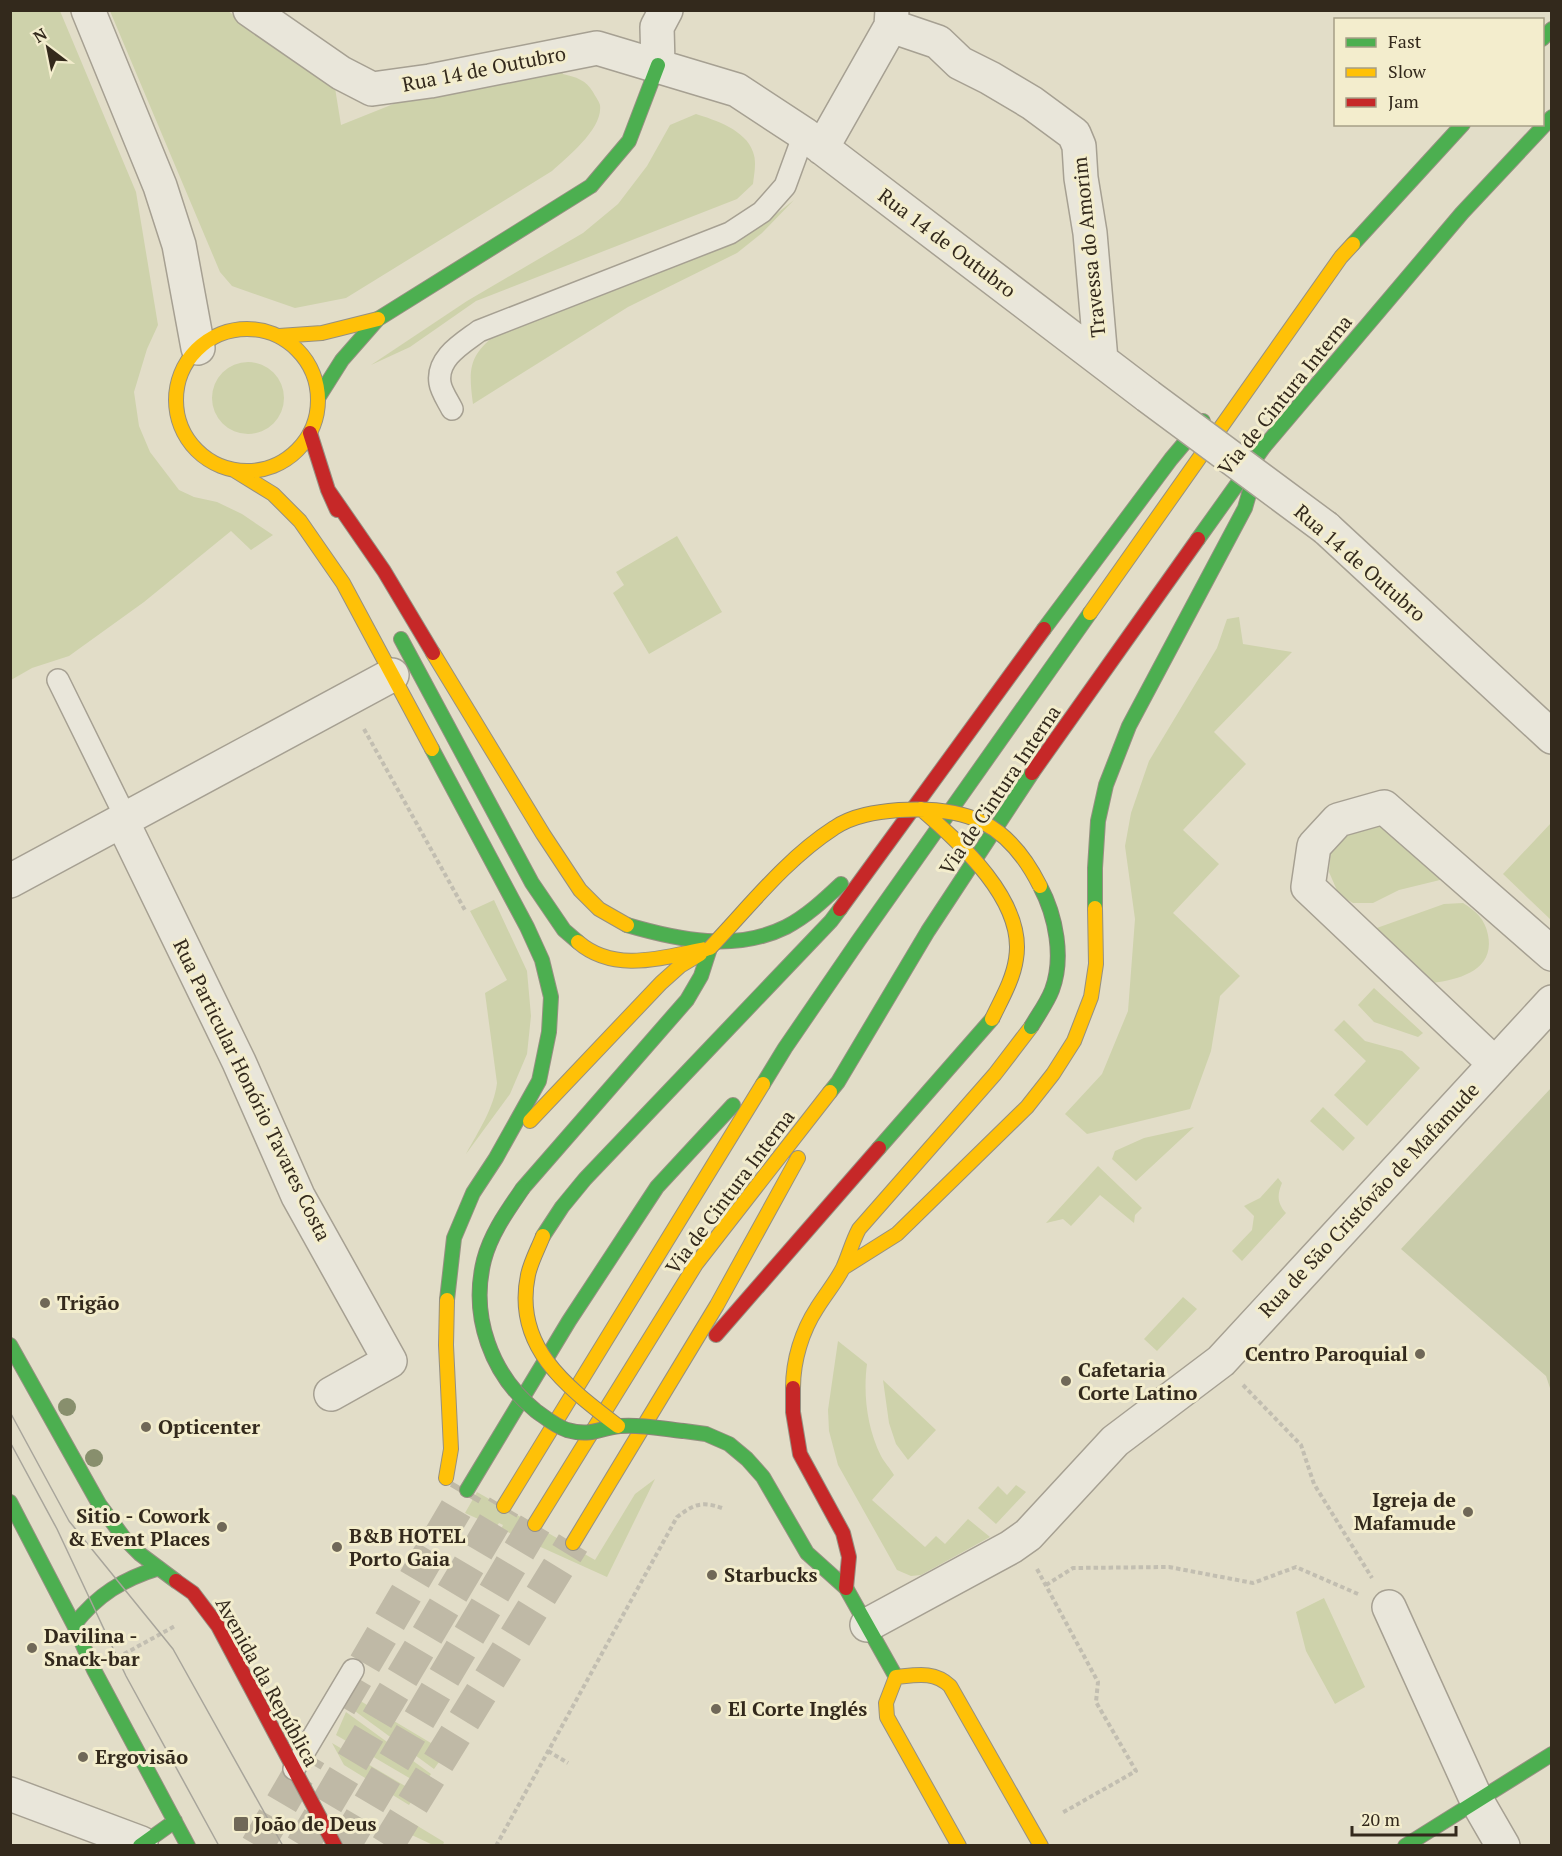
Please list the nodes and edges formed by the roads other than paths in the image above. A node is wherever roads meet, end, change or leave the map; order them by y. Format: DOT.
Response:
graph roads {
  1 [pos="88,10"];
  2 [pos="250,10"];
  3 [pos="666,10"];
  4 [pos="891,18"];
  5 [pos="657,65"];
  6 [pos="1461,126"];
  7 [pos="1543,126"];
  8 [pos="813,141"];
  9 [pos="1341,256"];
  10 [pos="378,319"];
  11 [pos="279,336"];
  12 [pos="198,348"];
  13 [pos="1101,360"];
  14 [pos="1238,380"];
  15 [pos="318,398"];
  16 [pos="1215,406"];
  17 [pos="452,409"];
  18 [pos="310,433"];
  19 [pos="1263,448"];
  20 [pos="234,470"];
  21 [pos="328,490"];
  22 [pos="360,560"];
  23 [pos="392,622"];
  24 [pos="392,675"];
  25 [pos="57,680"];
  26 [pos="1551,735"];
  27 [pos="921,809"];
  28 [pos="124,819"];
  29 [pos="893,837"];
  30 [pos="10,881"];
  31 [pos="710,948"];
  32 [pos="1551,954"];
  33 [pos="1551,1002"];
  34 [pos="785,1048"];
  35 [pos="1495,1064"];
  36 [pos="838,1082"];
  37 [pos="496,1158"];
  38 [pos="843,1268"];
  39 [pos="10,1345"];
  40 [pos="667,1390"];
  41 [pos="331,1394"];
  42 [pos="618,1426"];
  43 [pos="446,1478"];
  44 [pos="467,1490"];
  45 [pos="10,1502"];
  46 [pos="504,1506"];
  47 [pos="535,1524"];
  48 [pos="573,1543"];
  49 [pos="159,1568"];
  50 [pos="846,1588"];
  51 [pos="1389,1607"];
  52 [pos="867,1625"];
  53 [pos="74,1626"];
  54 [pos="353,1670"];
  55 [pos="896,1677"];
  56 [pos="930,1689"];
  57 [pos="1551,1754"];
  58 [pos="294,1769"];
  59 [pos="10,1794"];
  60 [pos="1477,1801"];
  61 [pos="175,1821"];
  62 [pos="140,1844"];
  63 [pos="188,1845"];
  64 [pos="335,1845"];
  65 [pos="959,1845"];
  66 [pos="1041,1845"];
  67 [pos="1405,1845"];
  68 [pos="1503,1845"];
  1 -- 12 [label="street"];
  2 -- 5 [label="street, Rua 14 de Outubro"];
  3 -- 5 [label="street"];
  4 -- 8 [label="street"];
  4 -- 13 [label="street, Travessa do Amorim"];
  5 -- 8 [label="street, Rua 14 de Outubro"];
  5 -- 10 [label="main road"];
  6 -- 9 [label="main road, Via de Cintura Interna"];
  7 -- 19 [label="main road, Via de Cintura Interna"];
  8 -- 13 [label="street, Rua 14 de Outubro"];
  8 -- 17 [label="lane"];
  9 -- 14 [label="main road"];
  9 -- 34 [label="main road, Via de Cintura Interna"];
  10 -- 11 [label="main road"];
  10 -- 15 [label="main road"];
  11 -- 12 [label="main road"];
  11 -- 15 [label="main road"];
  12 -- 20 [label="main road"];
  13 -- 26 [label="street, Rua 14 de Outubro, bridge"];
  15 -- 18 [label="main road"];
  16 -- 29 [label="main road"];
  18 -- 20 [label="main road"];
  18 -- 21 [label="main road"];
  19 -- 36 [label="main road, Via de Cintura Interna"];
  19 -- 38 [label="main road"];
  20 -- 24 [label="main road"];
  21 -- 22 [label="main road"];
  21 -- 29 [label="main road"];
  23 -- 31 [label="main road"];
  24 -- 28 [label="street"];
  24 -- 37 [label="main road"];
  25 -- 28 [label="lane"];
  27 -- 31 [label="main road, bridge"];
  27 -- 38 [label="main road, bridge"];
  27 -- 40 [label="main road, bridge"];
  28 -- 30 [label="street"];
  28 -- 41 [label="street, Rua Particular Honório Tavares Costa"];
  29 -- 42 [label="main road, bridge"];
  31 -- 37 [label="main road"];
  31 -- 42 [label="main road, bridge"];
  32 -- 35 [label="street"];
  33 -- 35 [label="street, Rua de São Cristóvão de Mafamude"];
  34 -- 44 [label="main road"];
  34 -- 46 [label="main road, Via de Cintura Interna"];
  35 -- 52 [label="street, Rua de São Cristóvão de Mafamude"];
  36 -- 40 [label="main road"];
  36 -- 47 [label="main road, Via de Cintura Interna"];
  37 -- 43 [label="main road"];
  38 -- 50 [label="main road"];
  39 -- 49 [label="main road, Avenida da República"];
  40 -- 48 [label="main road"];
  42 -- 50 [label="main road, bridge"];
  45 -- 53 [label="main road"];
  49 -- 53 [label="main road"];
  49 -- 58 [label="main road, Avenida da República"];
  50 -- 52 [label="main road"];
  51 -- 60 [label="street"];
  52 -- 55 [label="main road"];
  53 -- 61 [label="main road"];
  54 -- 58 [label="lane"];
  55 -- 56 [label="main road"];
  55 -- 65 [label="main road"];
  55 -- 66 [label="main road"];
  57 -- 60 [label="main road"];
  58 -- 64 [label="main road, Avenida da República"];
  59 -- 62 [label="street"];
  60 -- 67 [label="main road"];
  60 -- 68 [label="street"];
  61 -- 62 [label="main road"];
  61 -- 63 [label="main road"];
}
